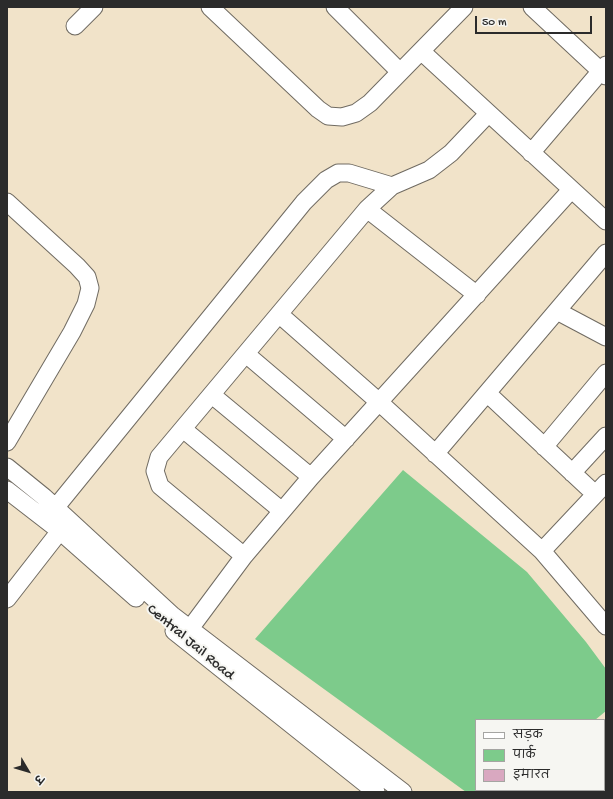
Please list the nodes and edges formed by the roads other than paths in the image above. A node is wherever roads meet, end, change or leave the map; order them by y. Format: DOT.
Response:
graph roads {
  1 [pos="94,7"];
  2 [pos="210,7"];
  3 [pos="336,7"];
  4 [pos="464,7"];
  5 [pos="532,7"];
  6 [pos="75,26"];
  7 [pos="421,51"];
  8 [pos="604,71"];
  9 [pos="400,72"];
  10 [pos="488,114"];
  11 [pos="531,153"];
  12 [pos="392,186"];
  13 [pos="571,190"];
  14 [pos="7,202"];
  15 [pos="367,209"];
  16 [pos="606,221"];
  17 [pos="606,253"];
  18 [pos="476,295"];
  19 [pos="557,311"];
  20 [pos="279,314"];
  21 [pos="606,337"];
  22 [pos="246,354"];
  23 [pos="606,373"];
  24 [pos="487,393"];
  25 [pos="212,395"];
  26 [pos="379,402"];
  27 [pos="183,429"];
  28 [pos="606,436"];
  29 [pos="346,439"];
  30 [pos="7,442"];
  31 [pos="544,446"];
  32 [pos="435,454"];
  33 [pos="7,467"];
  34 [pos="572,473"];
  35 [pos="311,478"];
  36 [pos="601,489"];
  37 [pos="7,490"];
  38 [pos="56,507"];
  39 [pos="282,511"];
  40 [pos="60,531"];
  41 [pos="542,551"];
  42 [pos="244,556"];
  43 [pos="7,599"];
  44 [pos="606,626"];
  45 [pos="186,633"];
  46 [pos="263,694"];
  47 [pos="376,792"];
  48 [pos="403,792"];
  1 -- 6 [label="street"];
  2 -- 9 [label="street"];
  3 -- 9 [label="street"];
  4 -- 7 [label="street"];
  5 -- 8 [label="street"];
  7 -- 9 [label="street"];
  7 -- 10 [label="street"];
  8 -- 11 [label="street"];
  10 -- 11 [label="street"];
  10 -- 12 [label="street"];
  11 -- 13 [label="street"];
  12 -- 15 [label="street"];
  12 -- 38 [label="street"];
  13 -- 16 [label="street"];
  13 -- 18 [label="street"];
  14 -- 30 [label="street"];
  15 -- 18 [label="street"];
  15 -- 20 [label="street"];
  17 -- 19 [label="street"];
  18 -- 26 [label="street"];
  19 -- 21 [label="street"];
  19 -- 24 [label="street"];
  20 -- 22 [label="street"];
  20 -- 26 [label="street"];
  22 -- 25 [label="street"];
  22 -- 29 [label="street"];
  23 -- 31 [label="street"];
  24 -- 31 [label="street"];
  24 -- 32 [label="street"];
  25 -- 27 [label="street"];
  25 -- 35 [label="street"];
  26 -- 29 [label="street"];
  26 -- 32 [label="street"];
  27 -- 39 [label="street"];
  27 -- 42 [label="street"];
  28 -- 34 [label="street"];
  29 -- 35 [label="street"];
  31 -- 34 [label="street"];
  32 -- 41 [label="street"];
  33 -- 38 [label="street"];
  34 -- 36 [label="street"];
  35 -- 39 [label="street"];
  36 -- 41 [label="street"];
  37 -- 40 [label="street, Central Jail Road"];
  38 -- 45 [label="street"];
  39 -- 42 [label="street"];
  40 -- 43 [label="street"];
  40 -- 45 [label="street, Central Jail Road"];
  41 -- 44 [label="street"];
  42 -- 45 [label="street"];
  45 -- 46 [label="street, Central Jail Road"];
  46 -- 47 [label="street, Central Jail Road"];
  46 -- 48 [label="street"];
}
